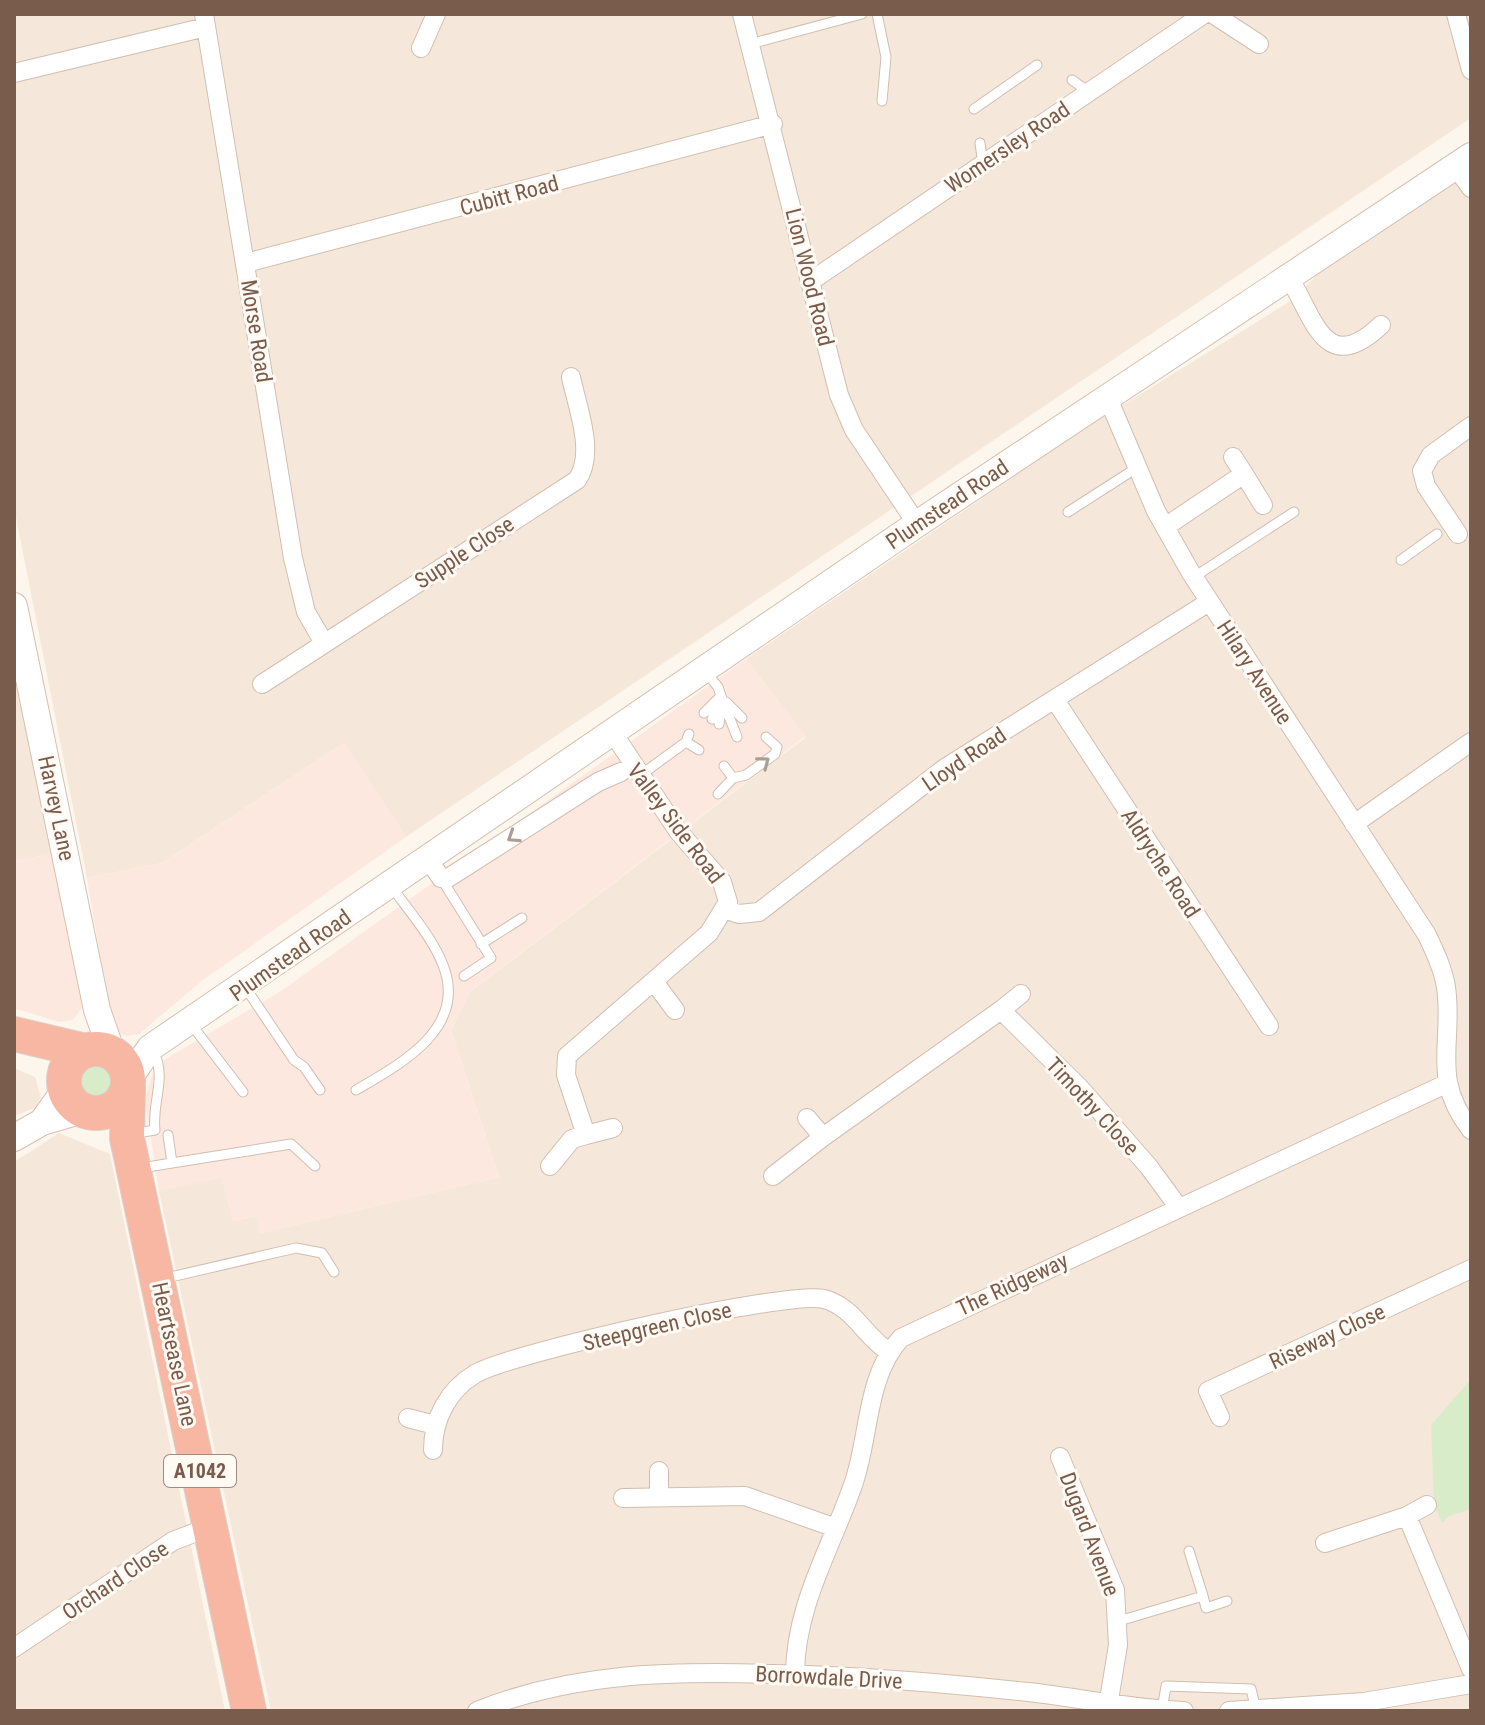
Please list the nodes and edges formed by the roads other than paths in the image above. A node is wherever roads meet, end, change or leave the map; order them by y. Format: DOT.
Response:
graph roads {
  1 [pos="436,14"];
  2 [pos="742,14"];
  3 [pos="862,14"];
  4 [pos="877,14"];
  5 [pos="1204,14"];
  6 [pos="1213,14"];
  7 [pos="1456,14"];
  8 [pos="205,20"];
  9 [pos="750,44"];
  10 [pos="1259,44"];
  11 [pos="421,48"];
  12 [pos="1037,65"];
  13 [pos="1471,70"];
  14 [pos="14,73"];
  15 [pos="1072,80"];
  16 [pos="1089,92"];
  17 [pos="882,101"];
  18 [pos="974,109"];
  19 [pos="773,124"];
  20 [pos="980,143"];
  21 [pos="1463,161"];
  22 [pos="983,165"];
  23 [pos="1471,188"];
  24 [pos="246,263"];
  25 [pos="1288,276"];
  26 [pos="811,281"];
  27 [pos="1376,337"];
  28 [pos="571,377"];
  29 [pos="1107,396"];
  30 [pos="1471,426"];
  31 [pos="1233,457"];
  32 [pos="1138,467"];
  33 [pos="1244,474"];
  34 [pos="1263,505"];
  35 [pos="1068,512"];
  36 [pos="1294,512"];
  37 [pos="917,524"];
  38 [pos="1165,527"];
  39 [pos="1448,529"];
  40 [pos="1401,560"];
  41 [pos="1194,577"];
  42 [pos="1209,602"];
  43 [pos="14,606"];
  44 [pos="324,643"];
  45 [pos="705,671"];
  46 [pos="262,684"];
  47 [pos="721,696"];
  48 [pos="1055,700"];
  49 [pos="742,718"];
  50 [pos="728,731"];
  51 [pos="613,733"];
  52 [pos="737,737"];
  53 [pos="766,737"];
  54 [pos="1471,742"];
  55 [pos="694,743"];
  56 [pos="724,766"];
  57 [pos="621,772"];
  58 [pos="642,774"];
  59 [pos="733,778"];
  60 [pos="718,794"];
  61 [pos="1354,824"];
  62 [pos="439,872"];
  63 [pos="391,886"];
  64 [pos="724,909"];
  65 [pos="522,918"];
  66 [pos="481,944"];
  67 [pos="464,976"];
  68 [pos="655,983"];
  69 [pos="245,987"];
  70 [pos="1021,994"];
  71 [pos="675,1010"];
  72 [pos="1001,1010"];
  73 [pos="191,1024"];
  74 [pos="1269,1026"];
  75 [pos="28,1039"];
  76 [pos="154,1054"];
  77 [pos="110,1063"];
  78 [pos="1448,1083"];
  79 [pos="320,1090"];
  80 [pos="356,1090"];
  81 [pos="243,1092"];
  82 [pos="76,1099"];
  83 [pos="807,1118"];
  84 [pos="613,1128"];
  85 [pos="1471,1130"];
  86 [pos="168,1135"];
  87 [pos="586,1135"];
  88 [pos="823,1137"];
  89 [pos="14,1138"];
  90 [pos="135,1146"];
  91 [pos="172,1163"];
  92 [pos="315,1166"];
  93 [pos="550,1166"];
  94 [pos="773,1176"];
  95 [pos="1179,1208"];
  96 [pos="1471,1269"];
  97 [pos="334,1272"];
  98 [pos="159,1280"];
  99 [pos="889,1352"];
  100 [pos="1220,1417"];
  101 [pos="408,1418"];
  102 [pos="435,1425"];
  103 [pos="433,1450"];
  104 [pos="1060,1457"];
  105 [pos="659,1471"];
  106 [pos="659,1496"];
  107 [pos="623,1498"];
  108 [pos="1427,1505"];
  109 [pos="1407,1516"];
  110 [pos="212,1526"];
  111 [pos="836,1528"];
  112 [pos="1325,1543"];
  113 [pos="1189,1551"];
  114 [pos="1203,1596"];
  115 [pos="1227,1601"];
  116 [pos="1119,1621"];
  117 [pos="17,1640"];
  118 [pos="1471,1669"];
  119 [pos="795,1675"];
  120 [pos="1471,1684"];
  121 [pos="1030,1702"];
  122 [pos="504,1706"];
  123 [pos="1108,1706"];
  124 [pos="1162,1710"];
  125 [pos="1256,1710"];
  126 [pos="249,1711"];
  127 [pos="477,1711"];
  128 [pos="1184,1711"];
  129 [pos="1229,1711"];
  1 -- 11 [label="street"];
  2 -- 9 [label="street, Lion Wood Road"];
  3 -- 9 [label="lane"];
  4 -- 17 [label="lane"];
  5 -- 16 [label="street, Womersley Road"];
  6 -- 10 [label="street"];
  7 -- 13 [label="street"];
  8 -- 14 [label="street"];
  8 -- 24 [label="street, Morse Road"];
  9 -- 19 [label="street, Lion Wood Road"];
  12 -- 18 [label="lane"];
  15 -- 16 [label="lane"];
  16 -- 22 [label="street, Womersley Road"];
  19 -- 24 [label="street, Cubitt Road"];
  19 -- 26 [label="street, Lion Wood Road"];
  20 -- 22 [label="lane"];
  21 -- 23 [label="street"];
  21 -- 25 [label="main road, Plumstead Road"];
  22 -- 26 [label="street, Womersley Road"];
  24 -- 44 [label="street, Morse Road"];
  25 -- 27 [label="street"];
  25 -- 29 [label="main road, Plumstead Road"];
  26 -- 37 [label="street, Lion Wood Road"];
  28 -- 44 [label="street, Supple Close"];
  29 -- 32 [label="street, Hilary Avenue"];
  29 -- 37 [label="main road, Plumstead Road"];
  30 -- 39 [label="street"];
  31 -- 33 [label="street"];
  32 -- 35 [label="lane"];
  32 -- 38 [label="street, Hilary Avenue"];
  33 -- 34 [label="street"];
  33 -- 38 [label="street"];
  36 -- 41 [label="lane"];
  37 -- 45 [label="main road, Plumstead Road"];
  38 -- 41 [label="street, Hilary Avenue"];
  39 -- 40 [label="lane"];
  41 -- 42 [label="street, Hilary Avenue"];
  42 -- 48 [label="street, Lloyd Road"];
  42 -- 61 [label="street, Hilary Avenue"];
  43 -- 77 [label="main road, Harvey Lane"];
  44 -- 46 [label="street, Supple Close"];
  45 -- 47 [label="lane"];
  45 -- 51 [label="main road, Plumstead Road"];
  47 -- 47 [label="lane"];
  47 -- 49 [label="lane"];
  47 -- 50 [label="lane"];
  47 -- 52 [label="lane"];
  48 -- 64 [label="street, Lloyd Road"];
  48 -- 74 [label="street, Aldryche Road"];
  51 -- 58 [label="street, Valley Side Road"];
  51 -- 62 [label="main road, Plumstead Road"];
  59 -- 53 [label="lane, one-way"];
  54 -- 61 [label="street"];
  55 -- 58 [label="lane"];
  56 -- 59 [label="lane"];
  57 -- 62 [label="street, Plumstead Road, one-way"];
  58 -- 64 [label="street, Valley Side Road"];
  59 -- 60 [label="lane"];
  61 -- 78 [label="street, Hilary Avenue"];
  62 -- 63 [label="main road, Plumstead Road"];
  62 -- 66 [label="lane"];
  63 -- 69 [label="main road, Plumstead Road"];
  63 -- 80 [label="lane"];
  64 -- 68 [label="street, Valley Side Road"];
  65 -- 66 [label="lane"];
  66 -- 67 [label="lane"];
  68 -- 71 [label="street"];
  68 -- 87 [label="street, Valley Side Road"];
  69 -- 73 [label="main road, Plumstead Road"];
  69 -- 79 [label="lane"];
  70 -- 72 [label="street"];
  72 -- 88 [label="street"];
  72 -- 95 [label="street, Timothy Close"];
  73 -- 76 [label="main road, Plumstead Road"];
  73 -- 81 [label="lane"];
  75 -- 77 [label="highway"];
  75 -- 82 [label="highway"];
  76 -- 77 [label="main road, Plumstead Road"];
  76 -- 90 [label="lane"];
  77 -- 82 [label="highway"];
  77 -- 82 [label="highway"];
  77 -- 90 [label="highway, Heartsease Lane / A1042"];
  78 -- 85 [label="street"];
  78 -- 95 [label="street, The Ridgeway"];
  82 -- 89 [label="main road"];
  82 -- 90 [label="highway"];
  83 -- 88 [label="street"];
  84 -- 87 [label="street"];
  86 -- 91 [label="lane"];
  87 -- 93 [label="street"];
  88 -- 94 [label="street"];
  90 -- 91 [label="lane"];
  90 -- 98 [label="highway, Heartsease Lane / A1042"];
  91 -- 92 [label="lane"];
  95 -- 99 [label="street, The Ridgeway"];
  96 -- 100 [label="street, Riseway Close"];
  97 -- 98 [label="lane"];
  98 -- 110 [label="highway, Heartsease Lane / A1042"];
  99 -- 102 [label="street, Steepgreen Close"];
  99 -- 111 [label="street, The Ridgeway"];
  101 -- 102 [label="street"];
  102 -- 103 [label="street, Steepgreen Close"];
  104 -- 116 [label="street, Dugard Avenue"];
  105 -- 106 [label="street"];
  106 -- 107 [label="street"];
  106 -- 111 [label="street"];
  108 -- 109 [label="street"];
  109 -- 112 [label="street"];
  109 -- 118 [label="street"];
  110 -- 117 [label="street, Orchard Close"];
  110 -- 126 [label="highway, Heartsease Lane / A1042"];
  111 -- 119 [label="street, The Ridgeway"];
  113 -- 114 [label="lane"];
  114 -- 115 [label="lane"];
  114 -- 116 [label="lane"];
  116 -- 123 [label="street, Dugard Avenue"];
  119 -- 121 [label="street, Borrowdale Drive"];
  119 -- 122 [label="street, Borrowdale Drive"];
  120 -- 125 [label="street"];
  121 -- 123 [label="street, Borrowdale Drive"];
  122 -- 127 [label="street, Borrowdale Drive"];
  123 -- 124 [label="street, Borrowdale Drive"];
  124 -- 125 [label="lane"];
  124 -- 128 [label="street, Borrowdale Drive"];
  125 -- 129 [label="street"];
}
